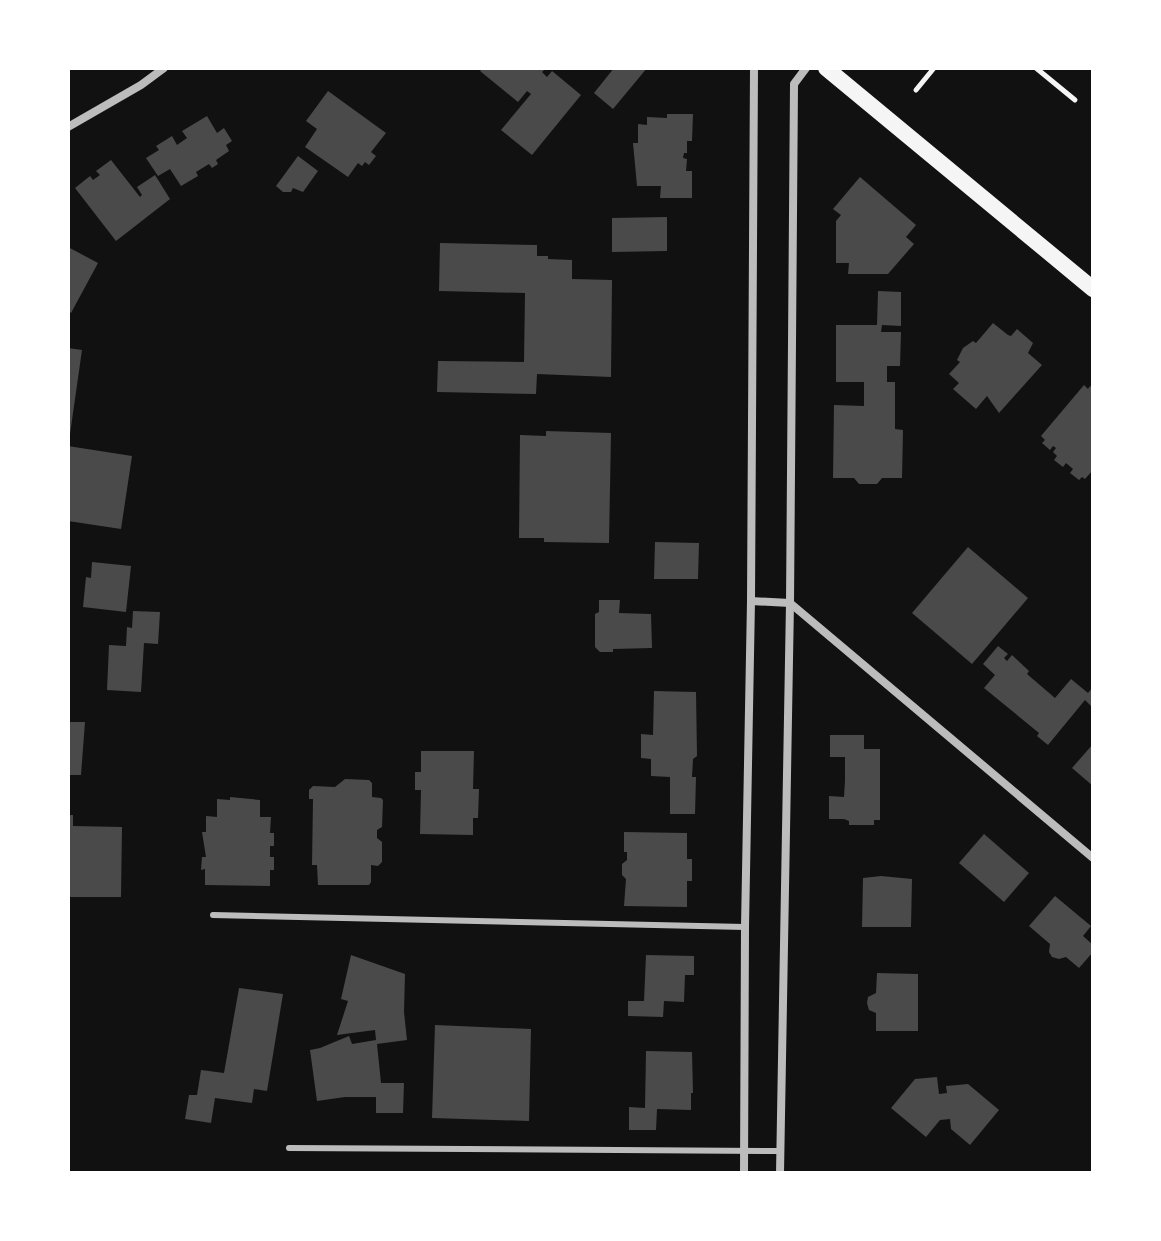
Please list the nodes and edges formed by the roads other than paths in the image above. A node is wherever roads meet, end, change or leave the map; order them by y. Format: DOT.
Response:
graph roads {
  1 [pos="164,68"];
  2 [pos="754,68"];
  3 [pos="806,68"];
  4 [pos="826,68"];
  5 [pos="68,127"];
  6 [pos="1093,289"];
  7 [pos="751,601"];
  8 [pos="790,603"];
  9 [pos="1093,858"];
  10 [pos="213,915"];
  11 [pos="745,927"];
  12 [pos="289,1148"];
  13 [pos="779,1151"];
  14 [pos="743,1152"];
  15 [pos="744,1173"];
  16 [pos="780,1173"];
  1 -- 5 [label="street"];
  2 -- 7 [label="street"];
  3 -- 8 [label="street"];
  4 -- 6 [label="main road"];
  7 -- 8 [label="street"];
  7 -- 11 [label="street"];
  8 -- 9 [label="street"];
  8 -- 13 [label="street"];
  10 -- 11 [label="lane"];
  11 -- 14 [label="street"];
  12 -- 14 [label="lane"];
  13 -- 14 [label="lane"];
  13 -- 16 [label="street"];
  14 -- 15 [label="street"];
}
